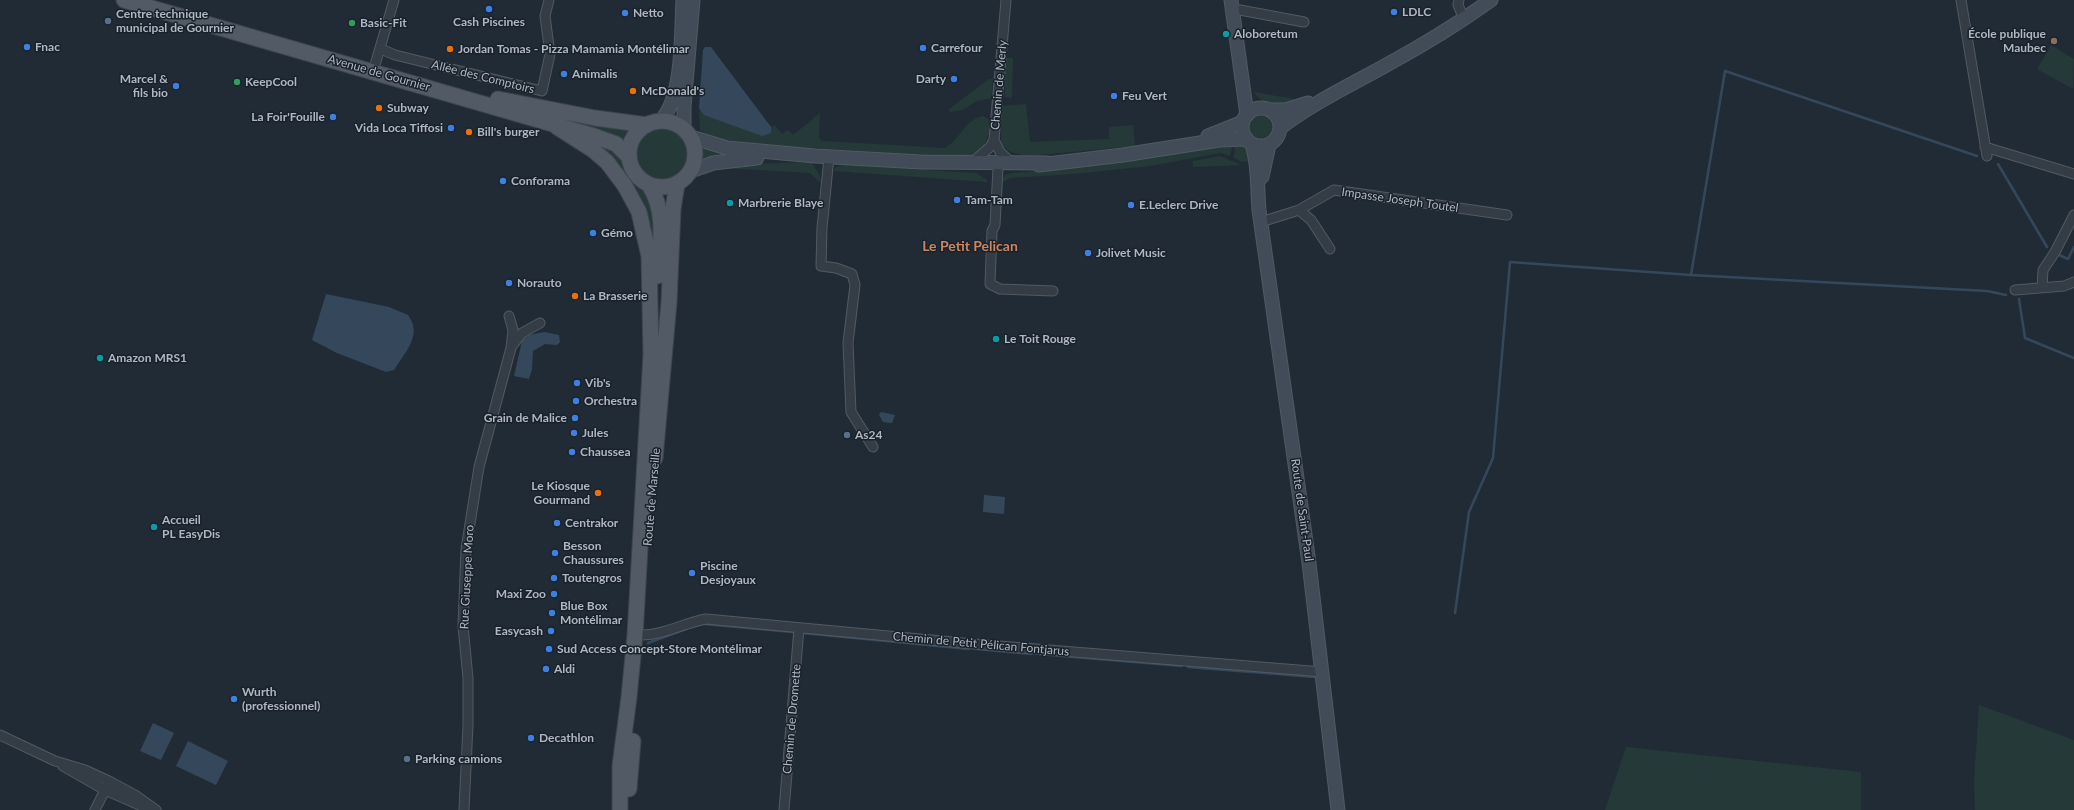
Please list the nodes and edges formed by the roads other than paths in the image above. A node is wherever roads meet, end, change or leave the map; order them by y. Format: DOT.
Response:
graph roads {
  1 [pos="124,0"];
  2 [pos="150,0"];
  3 [pos="394,0"];
  4 [pos="549,0"];
  5 [pos="683,0"];
  6 [pos="693,0"];
  7 [pos="1006,0"];
  8 [pos="1459,0"];
  9 [pos="1491,0"];
  10 [pos="1961,0"];
  11 [pos="1231,5"];
  12 [pos="1464,19"];
  13 [pos="1304,22"];
  14 [pos="380,49"];
  15 [pos="375,65"];
  16 [pos="1242,75"];
  17 [pos="1340,90"];
  18 [pos="1266,109"];
  19 [pos="595,118"];
  20 [pos="1245,118"];
  21 [pos="536,120"];
  22 [pos="653,123"];
  23 [pos="557,127"];
  24 [pos="1280,128"];
  25 [pos="688,133"];
  26 [pos="994,140"];
  27 [pos="1249,141"];
  28 [pos="1183,144"];
  29 [pos="1269,145"];
  30 [pos="1985,147"];
  31 [pos="815,156"];
  32 [pos="829,156"];
  33 [pos="1987,156"];
  34 [pos="629,157"];
  35 [pos="974,161"];
  36 [pos="921,162"];
  37 [pos="1011,162"];
  38 [pos="1048,163"];
  39 [pos="998,168"];
  40 [pos="691,171"];
  41 [pos="2074,174"];
  42 [pos="677,184"];
  43 [pos="649,185"];
  44 [pos="1298,210"];
  45 [pos="1507,215"];
  46 [pos="2074,215"];
  47 [pos="1260,216"];
  48 [pos="1330,249"];
  49 [pos="2074,282"];
  50 [pos="2042,288"];
  51 [pos="2015,290"];
  52 [pos="1053,291"];
  53 [pos="509,316"];
  54 [pos="540,323"];
  55 [pos="651,342"];
  56 [pos="510,348"];
  57 [pos="873,447"];
  58 [pos="799,628"];
  59 [pos="641,635"];
  60 [pos="1323,672"];
  61 [pos="0,735"];
  62 [pos="55,761"];
  63 [pos="107,786"];
  64 [pos="95,810"];
  65 [pos="155,810"];
  66 [pos="464,810"];
  67 [pos="620,810"];
  68 [pos="628,810"];
  69 [pos="784,810"];
  70 [pos="1338,810"];
  1 -- 21 [label="main road, Avenue de Gournier"];
  2 -- 15 [label="main road, Avenue de Gournier"];
  3 -- 14 [label="street"];
  4 -- 14 [label="street, Allée des Comptoirs"];
  5 -- 22 [label="main road"];
  6 -- 25 [label="main road"];
  7 -- 26 [label="street, Chemin de Merly"];
  8 -- 12 [label="street"];
  9 -- 12 [label="main road"];
  10 -- 30 [label="street"];
  11 -- 13 [label="street"];
  11 -- 16 [label="main road"];
  12 -- 17 [label="main road"];
  14 -- 15 [label="street"];
  15 -- 19 [label="main road, Avenue de Gournier"];
  16 -- 18 [label="main road"];
  16 -- 20 [label="main road"];
  17 -- 18 [label="main road"];
  17 -- 24 [label="main road"];
  18 -- 20 [label="main road"];
  18 -- 24 [label="main road"];
  19 -- 21 [label="main road"];
  19 -- 22 [label="main road, Avenue de Gournier"];
  20 -- 27 [label="main road"];
  20 -- 28 [label="main road"];
  21 -- 23 [label="main road, Avenue de Gournier"];
  22 -- 25 [label="main road"];
  22 -- 34 [label="main road"];
  23 -- 34 [label="main road, Avenue de Gournier"];
  23 -- 55 [label="main road"];
  24 -- 29 [label="main road"];
  25 -- 31 [label="main road"];
  25 -- 40 [label="main road"];
  26 -- 35 [label="street, Chemin de Merly"];
  26 -- 37 [label="street"];
  27 -- 28 [label="main road"];
  27 -- 29 [label="main road"];
  27 -- 47 [label="main road, Route de Saint-Paul"];
  28 -- 38 [label="main road"];
  29 -- 47 [label="main road, Route de Saint-Paul"];
  30 -- 33 [label="street"];
  30 -- 41 [label="street"];
  31 -- 32 [label="main road"];
  31 -- 40 [label="main road"];
  32 -- 36 [label="main road"];
  32 -- 57 [label="street"];
  34 -- 43 [label="main road"];
  35 -- 36 [label="main road"];
  35 -- 37 [label="main road"];
  36 -- 39 [label="main road"];
  37 -- 38 [label="main road"];
  38 -- 39 [label="main road"];
  39 -- 52 [label="street"];
  40 -- 42 [label="main road"];
  42 -- 43 [label="main road"];
  42 -- 59 [label="main road, Route de Marseille"];
  43 -- 55 [label="main road"];
  44 -- 45 [label="street, Impasse Joseph Toutel"];
  44 -- 47 [label="street, Impasse Joseph Toutel"];
  44 -- 48 [label="street"];
  46 -- 50 [label="street"];
  47 -- 60 [label="main road, Route de Saint-Paul"];
  49 -- 50 [label="street"];
  50 -- 51 [label="street"];
  53 -- 56 [label="street, Rue Giuseppe Moro"];
  54 -- 56 [label="street, Rue Giuseppe Moro"];
  55 -- 67 [label="main road, Route de Marseille"];
  56 -- 66 [label="street, Rue Giuseppe Moro"];
  58 -- 59 [label="street, Chemin de Petit Pélican Fontjarus"];
  58 -- 60 [label="street, Chemin de Petit Pélican Fontjarus"];
  58 -- 69 [label="street, Chemin de Dromette"];
  59 -- 68 [label="main road, Route de Marseille"];
  60 -- 70 [label="main road, Route de Saint-Paul"];
  61 -- 62 [label="street"];
  62 -- 63 [label="street"];
  62 -- 63 [label="street"];
  63 -- 64 [label="street"];
  63 -- 65 [label="street"];
  63 -- 65 [label="street"];
}
